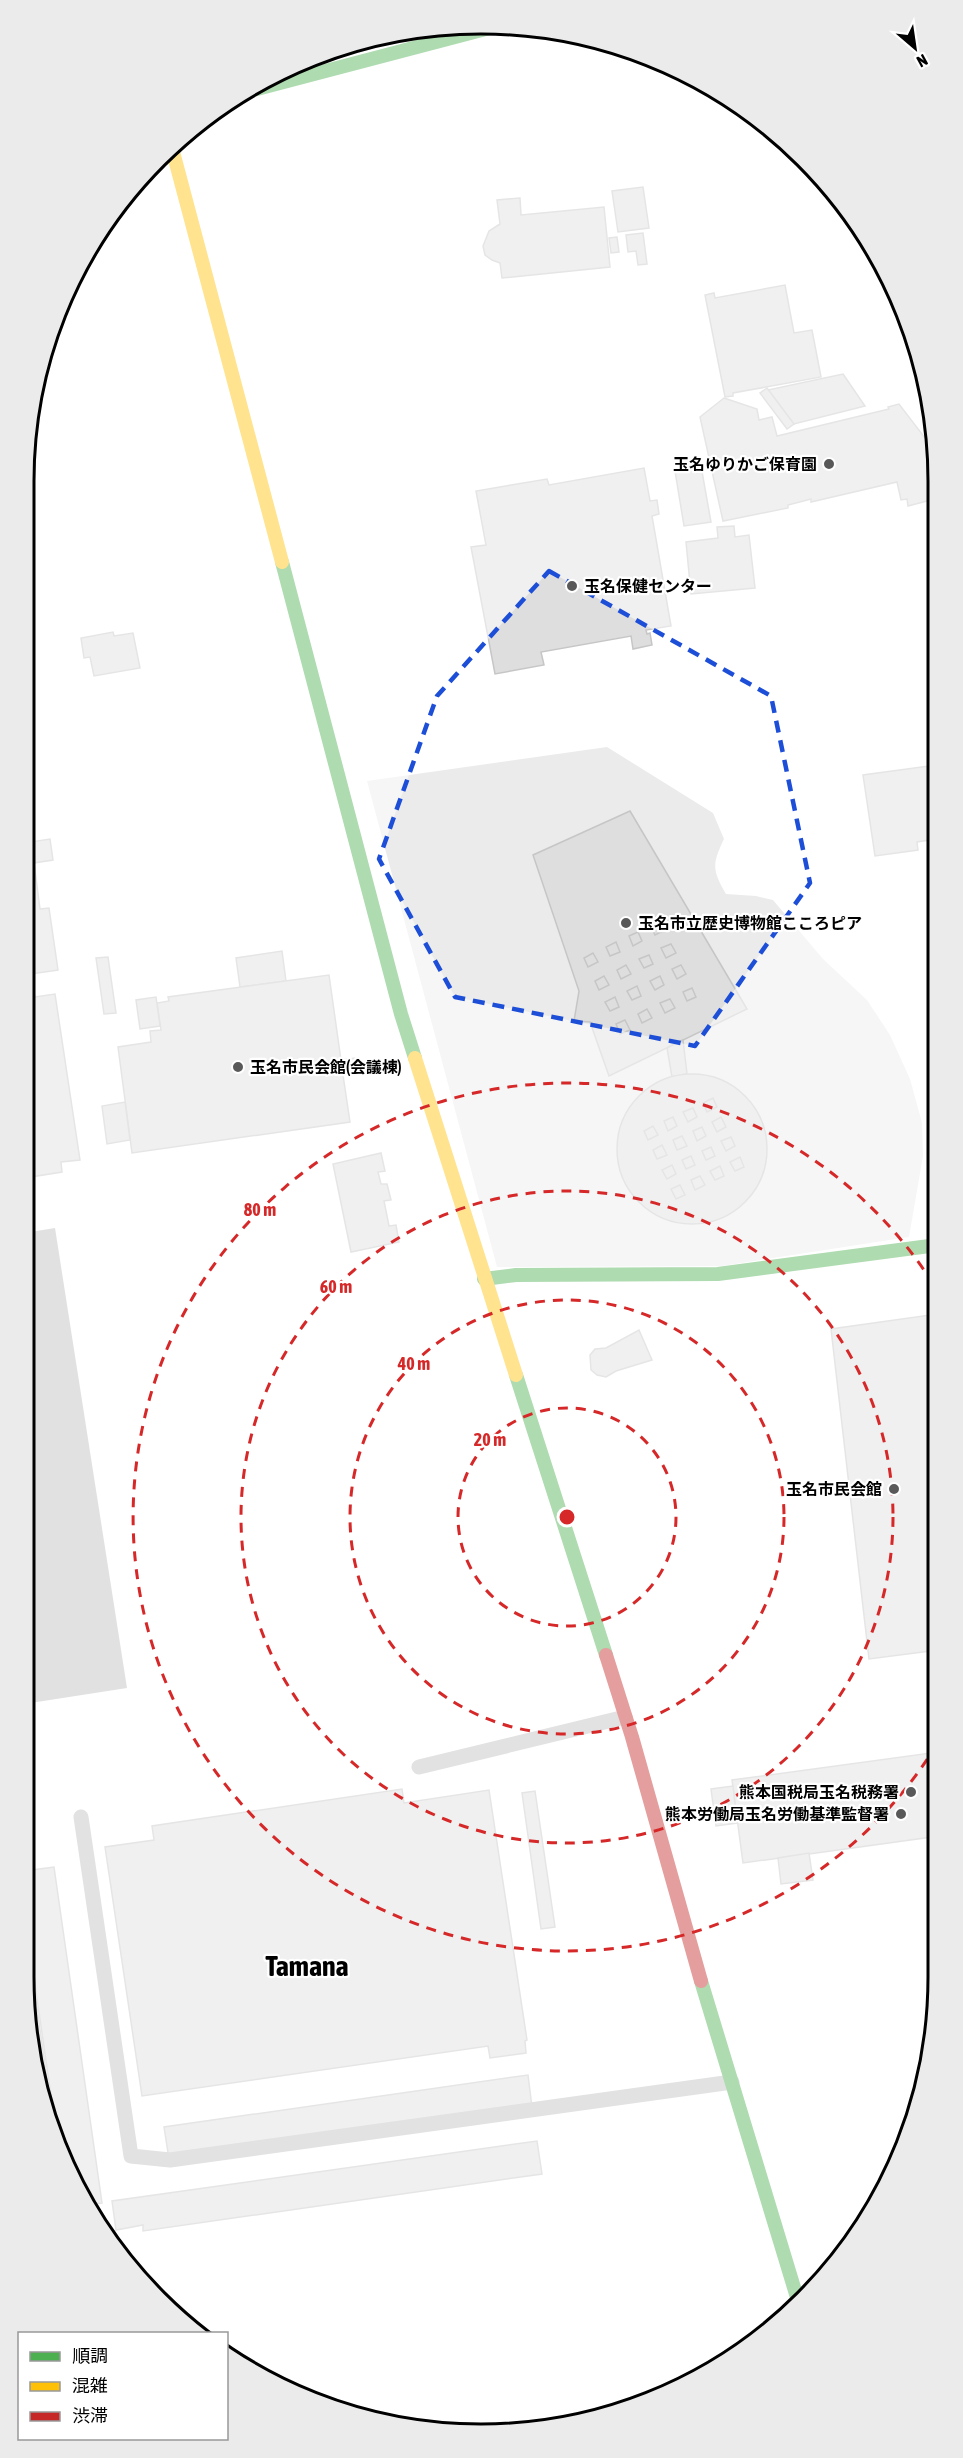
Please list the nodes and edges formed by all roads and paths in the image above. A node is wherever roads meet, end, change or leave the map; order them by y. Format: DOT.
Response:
graph roads {
  1 [pos="468,34"];
  2 [pos="280,83"];
  3 [pos="174,157"];
  4 [pos="928,1246"];
  5 [pos="484,1279"];
  6 [pos="625,1716"];
  7 [pos="419,1767"];
  8 [pos="81,1817"];
  9 [pos="732,2082"];
  10 [pos="796,2295"];
  1 -- 2 [label="street"];
  3 -- 5 [label="street"];
  4 -- 5 [label="street"];
  5 -- 6 [label="street"];
  6 -- 7 [label="lane"];
  6 -- 9 [label="street"];
  8 -- 9 [label="lane"];
  9 -- 10 [label="street"];
}
